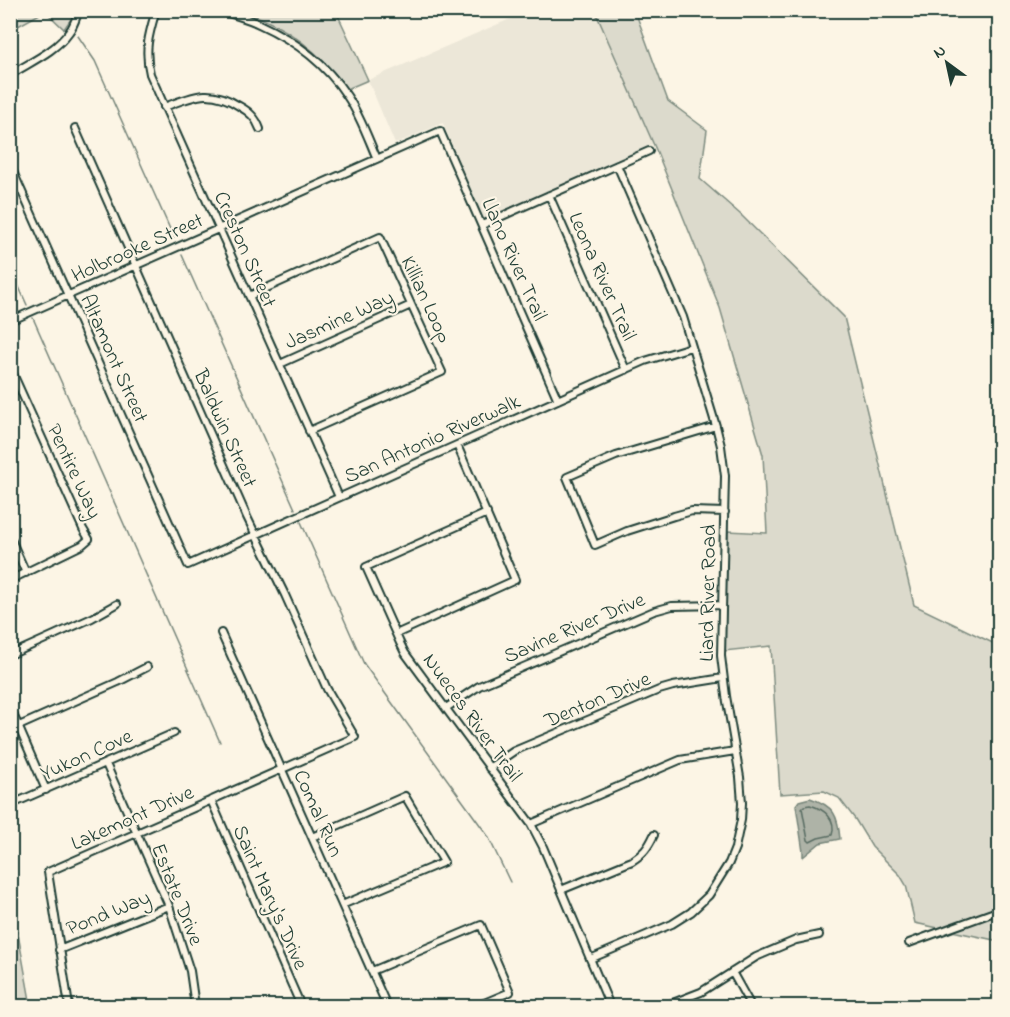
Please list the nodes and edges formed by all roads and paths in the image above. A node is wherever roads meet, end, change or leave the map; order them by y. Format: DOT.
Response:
graph roads {
  1 [pos="79,10"];
  2 [pos="156,10"];
  3 [pos="220,10"];
  4 [pos="10,75"];
  5 [pos="164,107"];
  6 [pos="75,128"];
  7 [pos="260,129"];
  8 [pos="441,131"];
  9 [pos="649,151"];
  10 [pos="377,159"];
  11 [pos="10,165"];
  12 [pos="617,165"];
  13 [pos="549,195"];
  14 [pos="482,225"];
  15 [pos="219,229"];
  16 [pos="136,266"];
  17 [pos="69,295"];
  18 [pos="249,296"];
  19 [pos="411,305"];
  20 [pos="10,321"];
  21 [pos="691,347"];
  22 [pos="280,364"];
  23 [pos="10,367"];
  24 [pos="626,370"];
  25 [pos="558,400"];
  26 [pos="717,426"];
  27 [pos="309,431"];
  28 [pos="457,445"];
  29 [pos="339,497"];
  30 [pos="725,512"];
  31 [pos="487,513"];
  32 [pos="255,535"];
  33 [pos="10,537"];
  34 [pos="188,565"];
  35 [pos="26,573"];
  36 [pos="10,580"];
  37 [pos="117,604"];
  38 [pos="723,605"];
  39 [pos="220,633"];
  40 [pos="396,634"];
  41 [pos="10,655"];
  42 [pos="147,668"];
  43 [pos="723,678"];
  44 [pos="10,707"];
  45 [pos="446,708"];
  46 [pos="19,726"];
  47 [pos="10,730"];
  48 [pos="174,733"];
  49 [pos="355,737"];
  50 [pos="735,751"];
  51 [pos="106,764"];
  52 [pos="489,768"];
  53 [pos="281,769"];
  54 [pos="46,790"];
  55 [pos="211,800"];
  56 [pos="10,805"];
  57 [pos="531,824"];
  58 [pos="136,834"];
  59 [pos="654,836"];
  60 [pos="312,837"];
  61 [pos="561,890"];
  62 [pos="342,905"];
  63 [pos="169,906"];
  64 [pos="999,910"];
  65 [pos="819,935"];
  66 [pos="909,943"];
  67 [pos="60,950"];
  68 [pos="590,959"];
  69 [pos="372,971"];
  70 [pos="732,972"];
  71 [pos="69,1006"];
  72 [pos="195,1006"];
  73 [pos="301,1006"];
  74 [pos="387,1006"];
  75 [pos="477,1006"];
  76 [pos="610,1006"];
  77 [pos="665,1006"];
  78 [pos="751,1006"];
  1 -- 4 [label="street"];
  2 -- 5 [label="street, Creston Street"];
  3 -- 10 [label="street"];
  5 -- 7 [label="street"];
  5 -- 15 [label="street, Creston Street"];
  6 -- 16 [label="street, Baldwin Street"];
  8 -- 10 [label="street, Holbrooke Street"];
  8 -- 14 [label="street, Llano River Trail"];
  9 -- 12 [label="street"];
  10 -- 15 [label="street, Holbrooke Street"];
  11 -- 17 [label="street, Altamont Street"];
  12 -- 13 [label="street"];
  12 -- 21 [label="street, Liard River Road"];
  13 -- 14 [label="street"];
  13 -- 24 [label="street, Leona River Trail"];
  14 -- 25 [label="street, Llano River Trail"];
  15 -- 16 [label="street, Holbrooke Street"];
  15 -- 18 [label="street, Creston Street"];
  16 -- 17 [label="street, Holbrooke Street"];
  16 -- 32 [label="street, Baldwin Street"];
  17 -- 20 [label="street, Holbrooke Street"];
  17 -- 34 [label="street, Altamont Street"];
  18 -- 19 [label="street, Killian Loop"];
  18 -- 22 [label="street, Creston Street"];
  19 -- 22 [label="street, Jasmine Way"];
  19 -- 27 [label="street, Killian Loop"];
  21 -- 24 [label="street, San Antonio Riverwalk"];
  21 -- 26 [label="street, Liard River Road"];
  22 -- 27 [label="street, Creston Street"];
  23 -- 35 [label="street, Pentire Way"];
  24 -- 25 [label="street, San Antonio Riverwalk"];
  25 -- 28 [label="street, San Antonio Riverwalk"];
  26 -- 30 [label="street, Liard River Road"];
  26 -- 30 [label="street"];
  27 -- 29 [label="street, Creston Street"];
  28 -- 29 [label="street, San Antonio Riverwalk"];
  28 -- 31 [label="street"];
  29 -- 32 [label="street, San Antonio Riverwalk"];
  30 -- 38 [label="street, Liard River Road"];
  31 -- 40 [label="street"];
  31 -- 40 [label="street, Nueces River Trail"];
  32 -- 34 [label="street, San Antonio Riverwalk"];
  32 -- 49 [label="street, Baldwin Street"];
  33 -- 35 [label="street"];
  35 -- 36 [label="street, Pentire Way"];
  37 -- 41 [label="street"];
  38 -- 43 [label="street, Liard River Road"];
  38 -- 45 [label="street, Savine River Drive"];
  39 -- 53 [label="street, Comal Run"];
  40 -- 45 [label="street, Nueces River Trail"];
  42 -- 46 [label="street"];
  43 -- 50 [label="street, Liard River Road"];
  43 -- 52 [label="street, Denton Drive"];
  44 -- 46 [label="street"];
  45 -- 52 [label="street, Nueces River Trail"];
  46 -- 47 [label="street"];
  46 -- 54 [label="street"];
  48 -- 51 [label="street, Yukon Cove"];
  49 -- 53 [label="street, Lakemont Drive"];
  50 -- 57 [label="street"];
  50 -- 68 [label="street, Liard River Road"];
  51 -- 54 [label="street, Yukon Cove"];
  51 -- 58 [label="street, Estate Drive"];
  52 -- 57 [label="street, Nueces River Trail"];
  53 -- 55 [label="street, Lakemont Drive"];
  53 -- 60 [label="street, Comal Run"];
  54 -- 56 [label="street, Yukon Cove"];
  55 -- 58 [label="street, Lakemont Drive"];
  55 -- 73 [label="street, Saint Mary's Drive"];
  57 -- 61 [label="street, Nueces River Trail"];
  58 -- 63 [label="street, Estate Drive"];
  58 -- 67 [label="street, Lakemont Drive"];
  59 -- 61 [label="street"];
  60 -- 62 [label="street, Comal Run"];
  60 -- 62 [label="street"];
  61 -- 68 [label="street, Nueces River Trail"];
  62 -- 69 [label="street, Comal Run"];
  63 -- 67 [label="street, Pond Way"];
  63 -- 72 [label="street, Estate Drive"];
  64 -- 66 [label="street"];
  65 -- 70 [label="street"];
  67 -- 71 [label="street, Lakemont Drive"];
  68 -- 76 [label="street, Nueces River Trail"];
  69 -- 74 [label="street, Comal Run"];
  69 -- 75 [label="street"];
  70 -- 77 [label="street"];
  70 -- 78 [label="street"];
}
